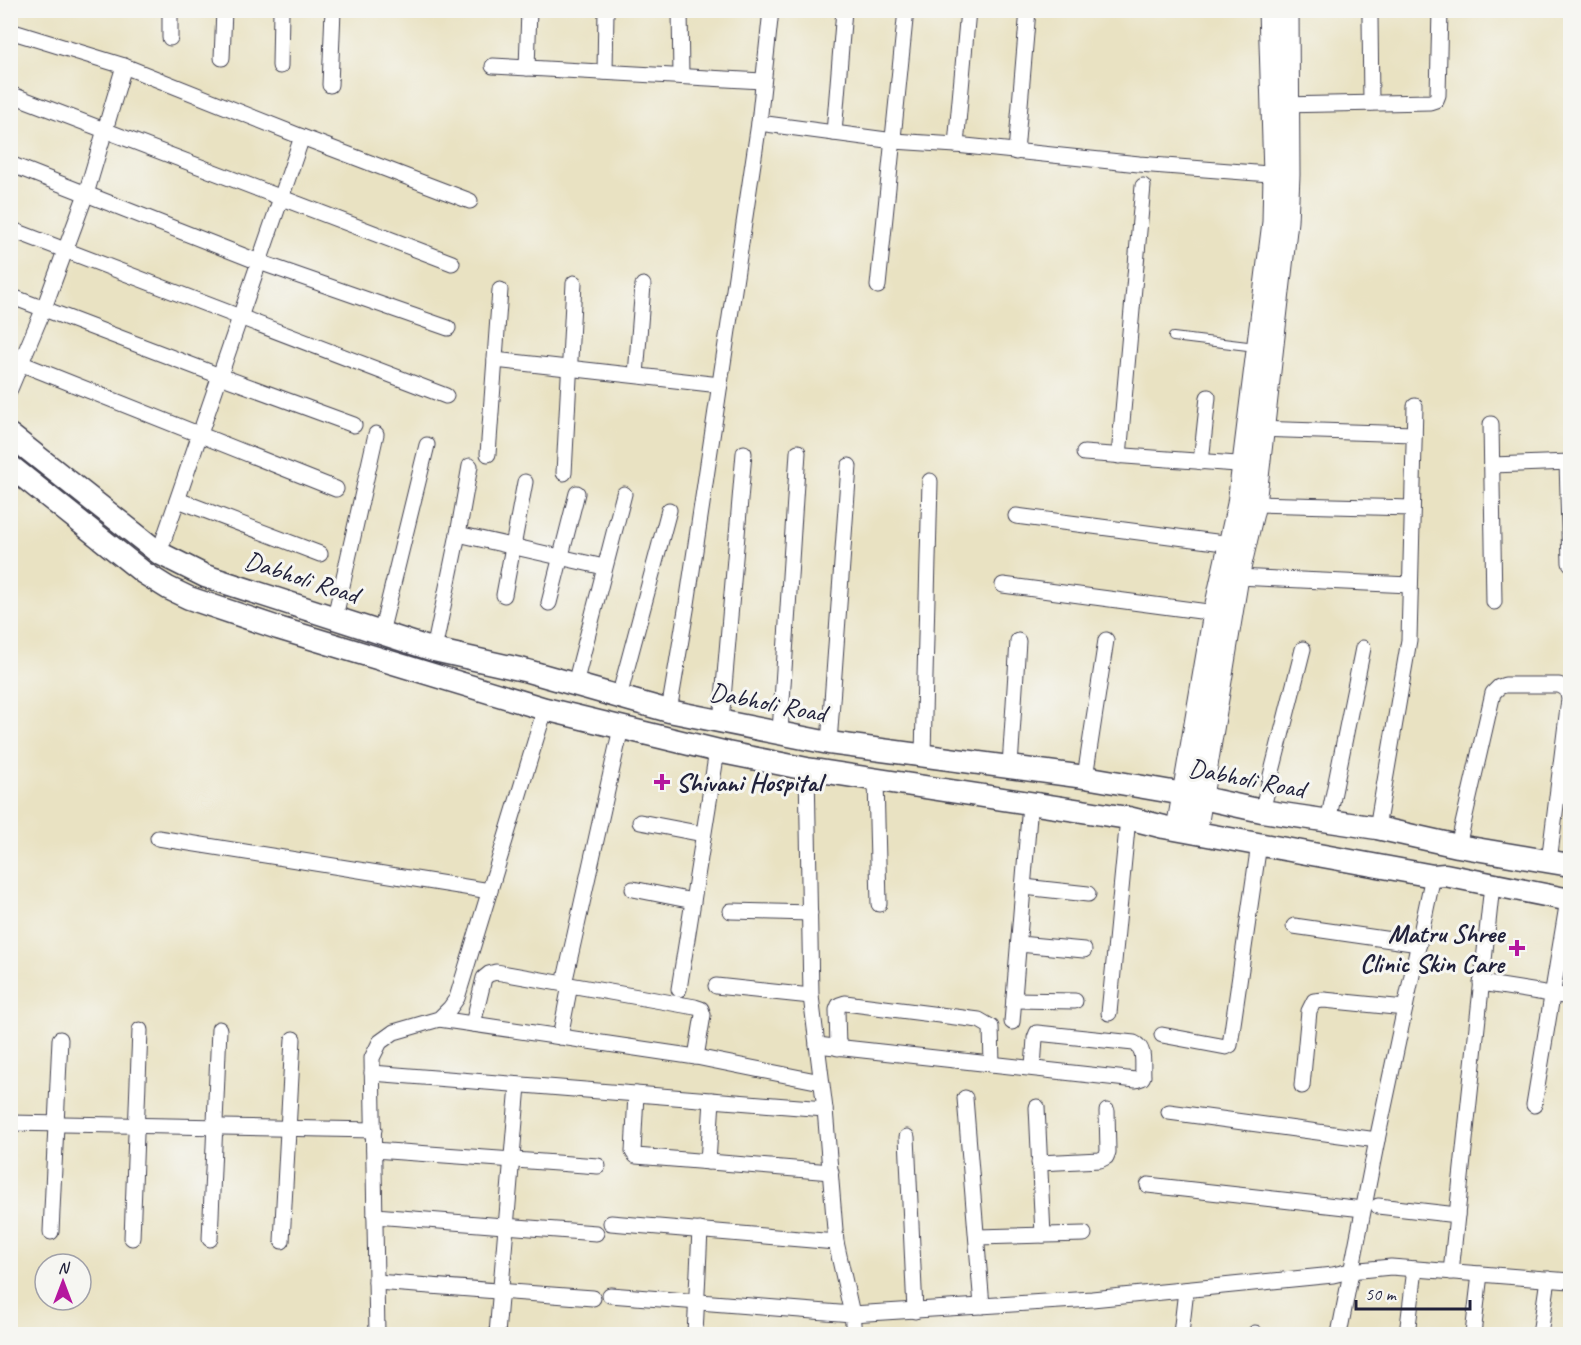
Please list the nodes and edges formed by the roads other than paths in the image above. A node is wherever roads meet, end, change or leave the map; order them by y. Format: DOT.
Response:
graph roads {
  1 [pos="170,10"];
  2 [pos="224,10"];
  3 [pos="281,10"];
  4 [pos="333,10"];
  5 [pos="529,10"];
  6 [pos="606,10"];
  7 [pos="680,10"];
  8 [pos="771,10"];
  9 [pos="844,10"];
  10 [pos="906,10"];
  11 [pos="968,10"];
  12 [pos="1028,10"];
  13 [pos="1269,10"];
  14 [pos="1288,10"];
  15 [pos="1440,10"];
  16 [pos="1370,16"];
  17 [pos="10,31"];
  18 [pos="170,38"];
  19 [pos="222,58"];
  20 [pos="124,66"];
  21 [pos="280,66"];
  22 [pos="493,66"];
  23 [pos="527,68"];
  24 [pos="605,72"];
  25 [pos="681,76"];
  26 [pos="762,81"];
  27 [pos="330,85"];
  28 [pos="10,94"];
  29 [pos="1371,103"];
  30 [pos="1280,105"];
  31 [pos="759,123"];
  32 [pos="105,130"];
  33 [pos="834,133"];
  34 [pos="302,137"];
  35 [pos="894,141"];
  36 [pos="956,145"];
  37 [pos="1016,152"];
  38 [pos="10,164"];
  39 [pos="1281,175"];
  40 [pos="1143,186"];
  41 [pos="86,194"];
  42 [pos="282,197"];
  43 [pos="471,201"];
  44 [pos="10,229"];
  45 [pos="66,249"];
  46 [pos="259,262"];
  47 [pos="452,263"];
  48 [pos="574,283"];
  49 [pos="643,285"];
  50 [pos="878,286"];
  51 [pos="500,290"];
  52 [pos="10,296"];
  53 [pos="44,308"];
  54 [pos="240,317"];
  55 [pos="448,328"];
  56 [pos="1173,337"];
  57 [pos="1264,347"];
  58 [pos="495,360"];
  59 [pos="16,361"];
  60 [pos="569,368"];
  61 [pos="636,375"];
  62 [pos="220,376"];
  63 [pos="720,385"];
  64 [pos="10,389"];
  65 [pos="446,396"];
  66 [pos="1208,397"];
  67 [pos="1415,406"];
  68 [pos="354,424"];
  69 [pos="1491,424"];
  70 [pos="1255,429"];
  71 [pos="376,434"];
  72 [pos="1414,434"];
  73 [pos="10,435"];
  74 [pos="200,435"];
  75 [pos="427,446"];
  76 [pos="798,452"];
  77 [pos="744,453"];
  78 [pos="1084,453"];
  79 [pos="488,454"];
  80 [pos="1119,456"];
  81 [pos="1201,462"];
  82 [pos="1569,462"];
  83 [pos="1250,465"];
  84 [pos="1492,465"];
  85 [pos="10,466"];
  86 [pos="470,466"];
  87 [pos="849,466"];
  88 [pos="564,473"];
  89 [pos="930,481"];
  90 [pos="525,482"];
  91 [pos="336,489"];
  92 [pos="577,493"];
  93 [pos="624,494"];
  94 [pos="178,500"];
  95 [pos="1255,504"];
  96 [pos="1412,508"];
  97 [pos="669,510"];
  98 [pos="1016,516"];
  99 [pos="458,534"];
  100 [pos="1237,545"];
  101 [pos="513,548"];
  102 [pos="159,553"];
  103 [pos="320,554"];
  104 [pos="561,558"];
  105 [pos="1570,563"];
  106 [pos="604,567"];
  107 [pos="1238,577"];
  108 [pos="1003,585"];
  109 [pos="1410,585"];
  110 [pos="504,595"];
  111 [pos="1494,602"];
  112 [pos="549,603"];
  113 [pos="1223,614"];
  114 [pos="335,617"];
  115 [pos="381,633"];
  116 [pos="1106,640"];
  117 [pos="1018,641"];
  118 [pos="1363,648"];
  119 [pos="1303,649"];
  120 [pos="434,650"];
  121 [pos="575,684"];
  122 [pos="619,697"];
  123 [pos="545,709"];
  124 [pos="669,711"];
  125 [pos="721,722"];
  126 [pos="621,728"];
  127 [pos="780,732"];
  128 [pos="829,743"];
  129 [pos="717,751"];
  130 [pos="923,754"];
  131 [pos="1010,766"];
  132 [pos="807,769"];
  133 [pos="1085,777"];
  134 [pos="876,780"];
  135 [pos="1193,796"];
  136 [pos="1030,804"];
  137 [pos="1263,811"];
  138 [pos="1128,818"];
  139 [pos="640,822"];
  140 [pos="1328,822"];
  141 [pos="1377,828"];
  142 [pos="1187,831"];
  143 [pos="703,834"];
  144 [pos="158,838"];
  145 [pos="1259,844"];
  146 [pos="1458,846"];
  147 [pos="1560,864"];
  148 [pos="1433,876"];
  149 [pos="1492,885"];
  150 [pos="1024,887"];
  151 [pos="633,889"];
  152 [pos="490,891"];
  153 [pos="1088,894"];
  154 [pos="1569,900"];
  155 [pos="693,901"];
  156 [pos="879,904"];
  157 [pos="731,911"];
  158 [pos="810,913"];
  159 [pos="1294,927"];
  160 [pos="1019,944"];
  161 [pos="1419,944"];
  162 [pos="1084,950"];
  163 [pos="568,980"];
  164 [pos="1481,983"];
  165 [pos="716,986"];
  166 [pos="678,989"];
  167 [pos="811,996"];
  168 [pos="1553,996"];
  169 [pos="1570,997"];
  170 [pos="1014,1000"];
  171 [pos="1075,1001"];
  172 [pos="1405,1008"];
  173 [pos="1109,1013"];
  174 [pos="439,1019"];
  175 [pos="1012,1022"];
  176 [pos="473,1024"];
  177 [pos="219,1029"];
  178 [pos="140,1030"];
  179 [pos="1162,1035"];
  180 [pos="560,1037"];
  181 [pos="60,1039"];
  182 [pos="293,1039"];
  183 [pos="817,1045"];
  184 [pos="838,1048"];
  185 [pos="696,1058"];
  186 [pos="992,1064"];
  187 [pos="1033,1068"];
  188 [pos="372,1073"];
  189 [pos="821,1082"];
  190 [pos="518,1085"];
  191 [pos="1302,1086"];
  192 [pos="636,1095"];
  193 [pos="965,1098"];
  194 [pos="712,1100"];
  195 [pos="1534,1105"];
  196 [pos="1036,1107"];
  197 [pos="825,1109"];
  198 [pos="1107,1111"];
  199 [pos="1169,1112"];
  200 [pos="10,1123"];
  201 [pos="56,1124"];
  202 [pos="137,1125"];
  203 [pos="215,1127"];
  204 [pos="288,1128"];
  205 [pos="374,1130"];
  206 [pos="907,1137"];
  207 [pos="1377,1140"];
  208 [pos="374,1150"];
  209 [pos="512,1160"];
  210 [pos="708,1162"];
  211 [pos="1039,1164"];
  212 [pos="598,1166"];
  213 [pos="831,1172"];
  214 [pos="1148,1185"];
  215 [pos="1370,1208"];
  216 [pos="1457,1215"];
  217 [pos="375,1216"];
  218 [pos="611,1223"];
  219 [pos="506,1226"];
  220 [pos="700,1230"];
  221 [pos="51,1232"];
  222 [pos="596,1233"];
  223 [pos="1084,1234"];
  224 [pos="1043,1235"];
  225 [pos="976,1237"];
  226 [pos="132,1238"];
  227 [pos="210,1239"];
  228 [pos="282,1241"];
  229 [pos="836,1242"];
  230 [pos="1415,1269"];
  231 [pos="1350,1270"];
  232 [pos="1451,1272"];
  233 [pos="1480,1274"];
  234 [pos="1548,1279"];
  235 [pos="1570,1281"];
  236 [pos="376,1282"];
  237 [pos="1186,1290"];
  238 [pos="501,1291"];
  239 [pos="610,1295"];
  240 [pos="593,1299"];
  241 [pos="697,1302"];
  242 [pos="982,1306"];
  243 [pos="915,1311"];
  244 [pos="852,1314"];
  245 [pos="377,1335"];
  246 [pos="497,1335"];
  247 [pos="695,1335"];
  248 [pos="854,1335"];
  249 [pos="1181,1335"];
  250 [pos="1339,1335"];
  251 [pos="1407,1335"];
  252 [pos="1473,1335"];
  253 [pos="1540,1335"];
  1 -- 18 [label="street"];
  2 -- 19 [label="street"];
  3 -- 21 [label="street"];
  4 -- 27 [label="street"];
  5 -- 23 [label="street"];
  6 -- 24 [label="street"];
  7 -- 25 [label="street"];
  8 -- 26 [label="street"];
  9 -- 33 [label="street"];
  10 -- 35 [label="street"];
  11 -- 36 [label="street"];
  12 -- 37 [label="street"];
  13 -- 30 [label="street"];
  14 -- 30 [label="street"];
  15 -- 29 [label="street"];
  16 -- 29 [label="street"];
  17 -- 20 [label="street"];
  20 -- 32 [label="street"];
  20 -- 34 [label="street"];
  22 -- 23 [label="street"];
  23 -- 24 [label="street"];
  24 -- 25 [label="street"];
  25 -- 26 [label="street"];
  26 -- 31 [label="street"];
  28 -- 32 [label="street"];
  29 -- 30 [label="street"];
  30 -- 39 [label="street"];
  31 -- 33 [label="street"];
  31 -- 63 [label="street"];
  32 -- 41 [label="street"];
  32 -- 42 [label="street"];
  33 -- 35 [label="street"];
  34 -- 42 [label="street"];
  34 -- 43 [label="street"];
  35 -- 36 [label="street"];
  35 -- 50 [label="street"];
  36 -- 37 [label="street"];
  37 -- 39 [label="street"];
  38 -- 41 [label="street"];
  39 -- 57 [label="street"];
  40 -- 80 [label="street"];
  41 -- 45 [label="street"];
  41 -- 46 [label="street"];
  42 -- 46 [label="street"];
  42 -- 47 [label="street"];
  44 -- 45 [label="street"];
  45 -- 53 [label="street"];
  45 -- 54 [label="street"];
  46 -- 54 [label="street"];
  46 -- 55 [label="street"];
  48 -- 60 [label="street"];
  49 -- 61 [label="street"];
  51 -- 58 [label="street"];
  52 -- 53 [label="street"];
  53 -- 59 [label="street"];
  53 -- 62 [label="street"];
  54 -- 62 [label="street"];
  54 -- 65 [label="street"];
  56 -- 57 [label="lane"];
  57 -- 70 [label="street"];
  58 -- 60 [label="street"];
  58 -- 79 [label="street"];
  59 -- 64 [label="street"];
  59 -- 74 [label="street"];
  60 -- 61 [label="street"];
  60 -- 88 [label="street"];
  61 -- 63 [label="street"];
  62 -- 68 [label="street"];
  62 -- 74 [label="street"];
  63 -- 124 [label="street"];
  66 -- 81 [label="street"];
  67 -- 72 [label="street"];
  69 -- 84 [label="street"];
  70 -- 72 [label="street"];
  70 -- 83 [label="street"];
  71 -- 114 [label="street"];
  72 -- 96 [label="street"];
  73 -- 102 [label="main road, Dabholi Road"];
  74 -- 91 [label="street"];
  74 -- 94 [label="street"];
  75 -- 115 [label="street"];
  76 -- 127 [label="street"];
  77 -- 125 [label="street"];
  78 -- 80 [label="street"];
  80 -- 81 [label="street"];
  81 -- 83 [label="street"];
  82 -- 84 [label="street"];
  82 -- 105 [label="street"];
  83 -- 95 [label="street"];
  83 -- 100 [label="street"];
  84 -- 111 [label="street"];
  85 -- 123 [label="main road"];
  86 -- 99 [label="street"];
  87 -- 128 [label="street"];
  89 -- 130 [label="street"];
  90 -- 101 [label="street"];
  92 -- 104 [label="street"];
  93 -- 106 [label="street"];
  94 -- 102 [label="street"];
  94 -- 103 [label="street"];
  95 -- 96 [label="street"];
  95 -- 100 [label="street"];
  96 -- 109 [label="street"];
  97 -- 122 [label="street"];
  98 -- 100 [label="street"];
  99 -- 101 [label="street"];
  99 -- 120 [label="street"];
  100 -- 107 [label="street"];
  100 -- 113 [label="street"];
  101 -- 104 [label="street"];
  101 -- 110 [label="street"];
  102 -- 114 [label="main road, Dabholi Road"];
  104 -- 106 [label="street"];
  104 -- 112 [label="street"];
  106 -- 121 [label="street"];
  107 -- 109 [label="street"];
  107 -- 113 [label="street"];
  108 -- 113 [label="street"];
  109 -- 141 [label="street"];
  113 -- 135 [label="street"];
  114 -- 115 [label="main road, Dabholi Road"];
  115 -- 120 [label="main road, Dabholi Road"];
  116 -- 133 [label="street"];
  117 -- 131 [label="street"];
  118 -- 140 [label="street"];
  119 -- 137 [label="street"];
  120 -- 121 [label="main road, Dabholi Road"];
  121 -- 122 [label="main road, Dabholi Road"];
  122 -- 124 [label="main road, Dabholi Road"];
  123 -- 126 [label="main road"];
  123 -- 152 [label="street"];
  124 -- 125 [label="main road, Dabholi Road"];
  125 -- 127 [label="main road, Dabholi Road"];
  126 -- 129 [label="main road"];
  126 -- 163 [label="street"];
  127 -- 128 [label="main road, Dabholi Road"];
  128 -- 130 [label="main road, Dabholi Road"];
  129 -- 132 [label="main road"];
  129 -- 143 [label="street"];
  130 -- 131 [label="main road, Dabholi Road"];
  131 -- 133 [label="main road, Dabholi Road"];
  132 -- 134 [label="main road"];
  132 -- 158 [label="street"];
  133 -- 135 [label="main road, Dabholi Road"];
  134 -- 136 [label="main road"];
  134 -- 156 [label="street"];
  135 -- 137 [label="main road, Dabholi Road"];
  135 -- 142 [label="street"];
  136 -- 138 [label="main road"];
  136 -- 150 [label="street"];
  137 -- 140 [label="main road, Dabholi Road"];
  138 -- 142 [label="main road"];
  138 -- 173 [label="street"];
  139 -- 143 [label="street"];
  140 -- 141 [label="main road, Dabholi Road"];
  141 -- 146 [label="main road, Dabholi Road"];
  142 -- 145 [label="main road"];
  143 -- 155 [label="street"];
  144 -- 152 [label="street"];
  145 -- 148 [label="main road"];
  145 -- 179 [label="street"];
  146 -- 147 [label="main road, Dabholi Road"];
  146 -- 147 [label="street"];
  148 -- 149 [label="main road"];
  148 -- 161 [label="street"];
  149 -- 154 [label="main road"];
  149 -- 164 [label="street"];
  150 -- 153 [label="street"];
  150 -- 160 [label="street"];
  151 -- 155 [label="street"];
  152 -- 174 [label="street"];
  154 -- 168 [label="street"];
  155 -- 166 [label="street"];
  157 -- 158 [label="street"];
  158 -- 167 [label="street"];
  159 -- 161 [label="street"];
  160 -- 162 [label="street"];
  160 -- 170 [label="street"];
  161 -- 172 [label="street"];
  163 -- 176 [label="street"];
  163 -- 180 [label="street"];
  163 -- 185 [label="street"];
  164 -- 168 [label="street"];
  164 -- 216 [label="street"];
  165 -- 167 [label="street"];
  167 -- 183 [label="street"];
  168 -- 169 [label="street"];
  168 -- 195 [label="street"];
  170 -- 171 [label="street"];
  170 -- 175 [label="street"];
  172 -- 191 [label="street"];
  172 -- 207 [label="street"];
  174 -- 176 [label="street"];
  174 -- 188 [label="street"];
  176 -- 180 [label="street"];
  177 -- 203 [label="street"];
  178 -- 202 [label="street"];
  180 -- 185 [label="street"];
  181 -- 201 [label="street"];
  182 -- 204 [label="street"];
  183 -- 184 [label="street"];
  183 -- 189 [label="street"];
  184 -- 186 [label="street"];
  184 -- 186 [label="street"];
  185 -- 189 [label="street"];
  186 -- 187 [label="street"];
  187 -- 187 [label="street"];
  188 -- 190 [label="street"];
  188 -- 205 [label="street"];
  189 -- 197 [label="street"];
  190 -- 192 [label="street"];
  190 -- 209 [label="street"];
  192 -- 194 [label="street"];
  192 -- 210 [label="street"];
  193 -- 225 [label="street"];
  194 -- 197 [label="street"];
  194 -- 210 [label="street"];
  196 -- 211 [label="street"];
  197 -- 213 [label="street"];
  198 -- 211 [label="street"];
  199 -- 207 [label="street"];
  200 -- 201 [label="street"];
  201 -- 202 [label="street"];
  201 -- 221 [label="street"];
  202 -- 203 [label="street"];
  202 -- 226 [label="street"];
  203 -- 204 [label="street"];
  203 -- 227 [label="street"];
  204 -- 205 [label="street"];
  204 -- 228 [label="street"];
  205 -- 208 [label="street"];
  206 -- 243 [label="street"];
  207 -- 215 [label="street"];
  208 -- 209 [label="street"];
  208 -- 217 [label="street"];
  209 -- 212 [label="street"];
  209 -- 219 [label="street"];
  210 -- 213 [label="street"];
  211 -- 224 [label="street"];
  213 -- 229 [label="street"];
  214 -- 215 [label="street"];
  215 -- 216 [label="street"];
  215 -- 231 [label="street"];
  216 -- 232 [label="street"];
  217 -- 219 [label="street"];
  217 -- 236 [label="street"];
  218 -- 220 [label="street"];
  219 -- 222 [label="street"];
  219 -- 238 [label="street"];
  220 -- 229 [label="street"];
  220 -- 241 [label="street"];
  223 -- 224 [label="street"];
  224 -- 225 [label="street"];
  225 -- 242 [label="street"];
  229 -- 244 [label="street"];
  230 -- 231 [label="street"];
  230 -- 232 [label="street"];
  230 -- 251 [label="street"];
  231 -- 237 [label="street"];
  231 -- 250 [label="street"];
  232 -- 233 [label="street"];
  233 -- 234 [label="street"];
  233 -- 252 [label="street"];
  234 -- 235 [label="street"];
  234 -- 253 [label="street"];
  236 -- 238 [label="street"];
  236 -- 245 [label="street"];
  237 -- 242 [label="street"];
  237 -- 249 [label="street"];
  238 -- 240 [label="street"];
  238 -- 246 [label="street"];
  239 -- 241 [label="street"];
  241 -- 244 [label="street"];
  241 -- 247 [label="street"];
  242 -- 243 [label="street"];
  243 -- 244 [label="street"];
  244 -- 248 [label="street"];
}
